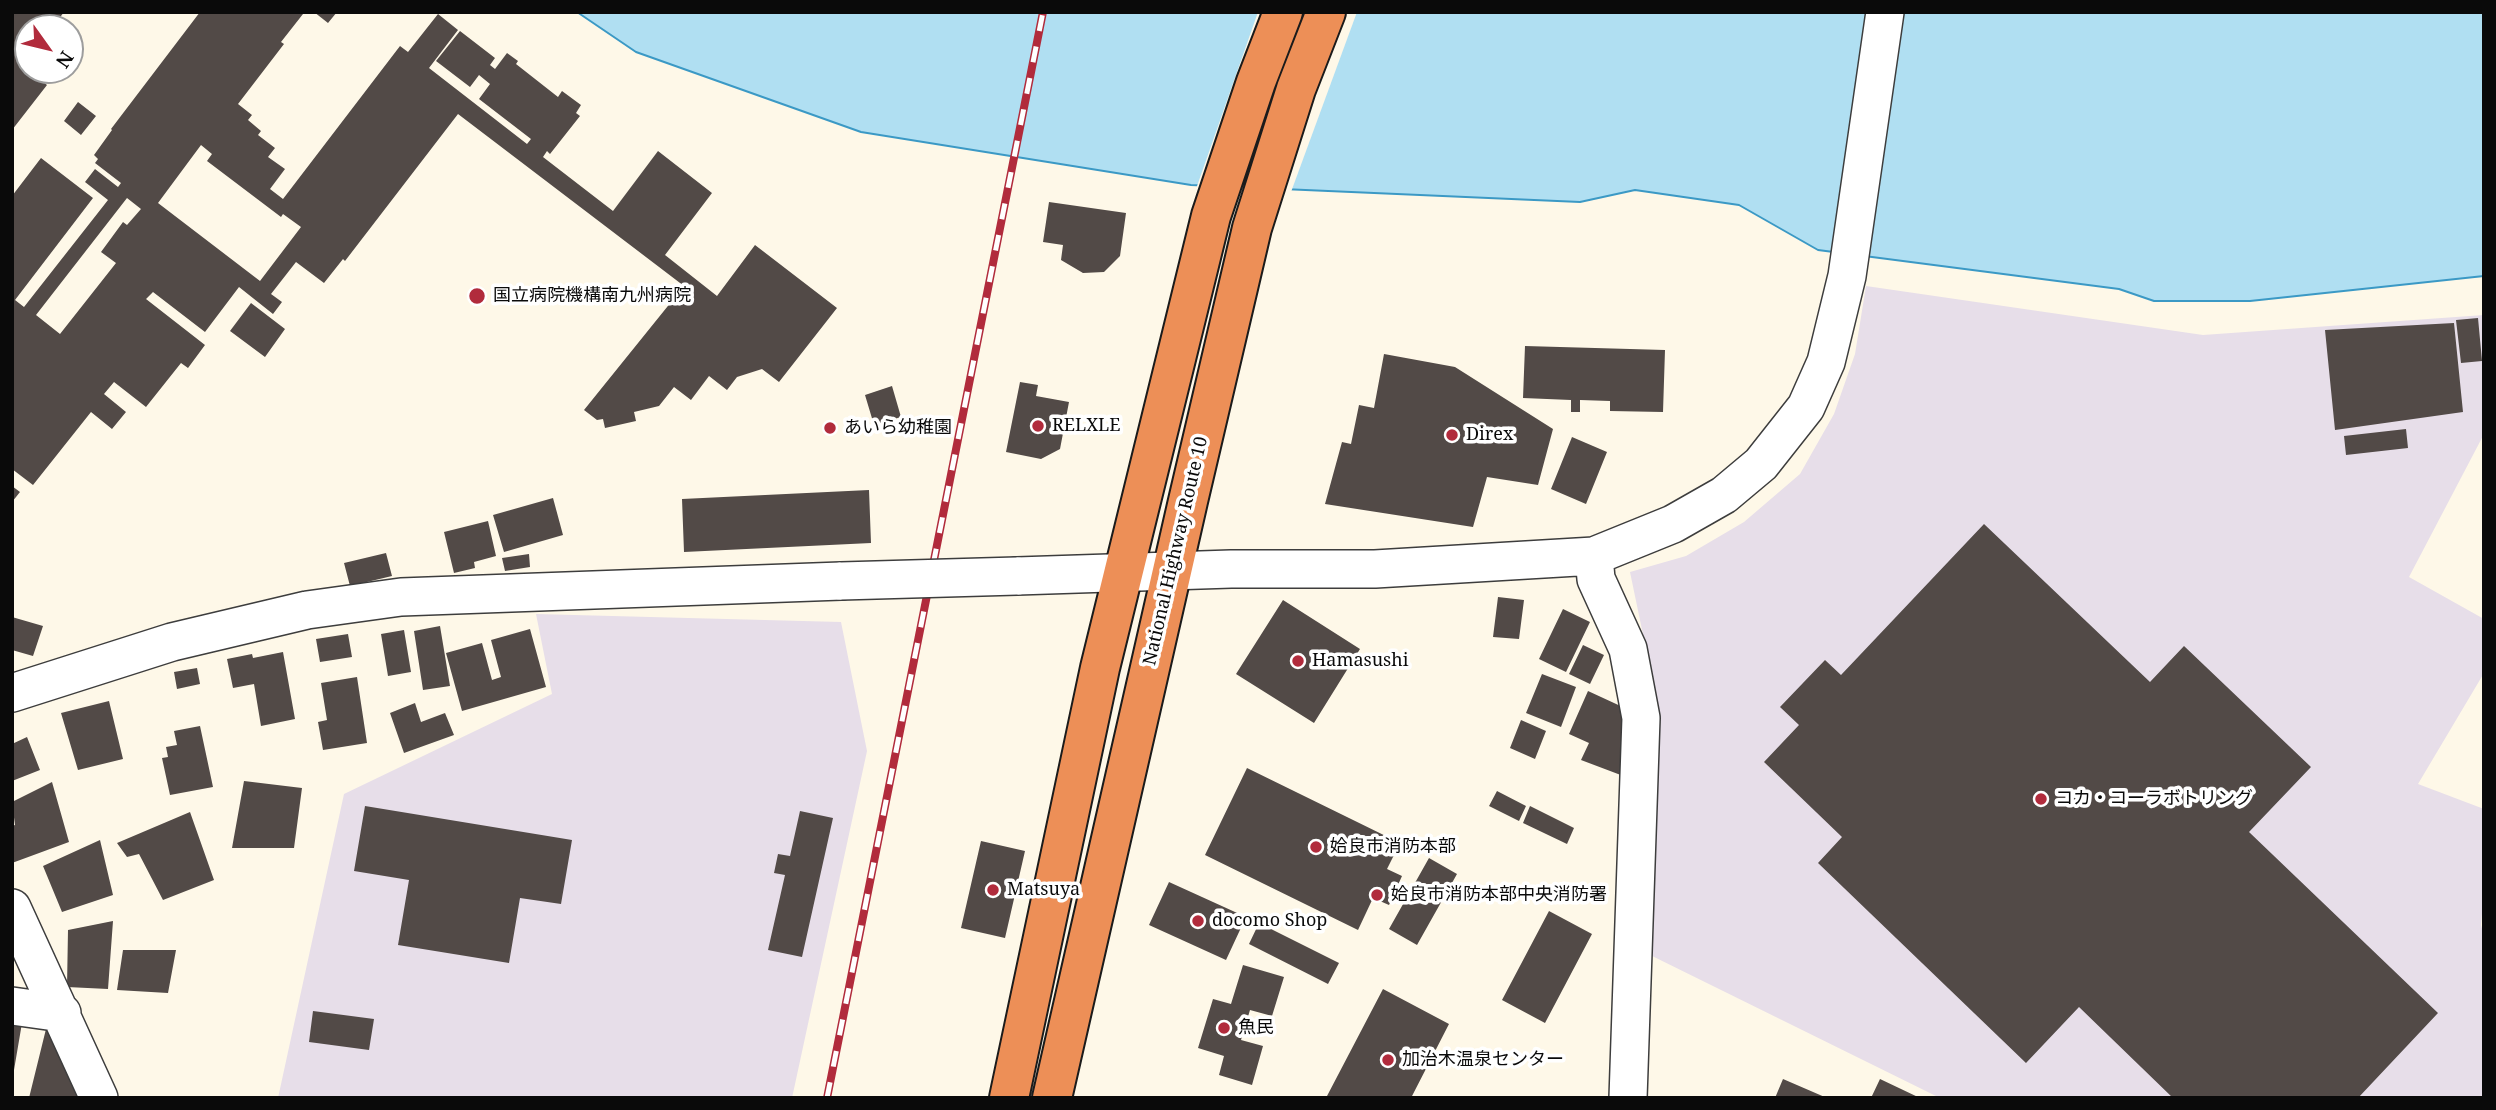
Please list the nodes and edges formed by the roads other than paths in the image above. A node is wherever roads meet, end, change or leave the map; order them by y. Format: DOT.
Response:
graph roads {
  1 [pos="1283,12"];
  2 [pos="1326,12"];
  3 [pos="1885,12"];
  4 [pos="1594,556"];
  5 [pos="1171,572"];
  6 [pos="1124,574"];
  7 [pos="12,693"];
  8 [pos="12,908"];
  9 [pos="12,1006"];
  10 [pos="62,1013"];
  11 [pos="99,1098"];
  12 [pos="1009,1098"];
  13 [pos="1052,1098"];
  14 [pos="1628,1098"];
  1 -- 6 [label="highway"];
  2 -- 5 [label="highway, National Highway Route 10"];
  3 -- 4 [label="street"];
  4 -- 5 [label="street"];
  4 -- 14 [label="street"];
  5 -- 6 [label="street"];
  5 -- 13 [label="highway, National Highway Route 10"];
  6 -- 7 [label="street, bridge"];
  6 -- 12 [label="highway"];
  8 -- 10 [label="street"];
  9 -- 10 [label="street"];
  10 -- 11 [label="street"];
}
